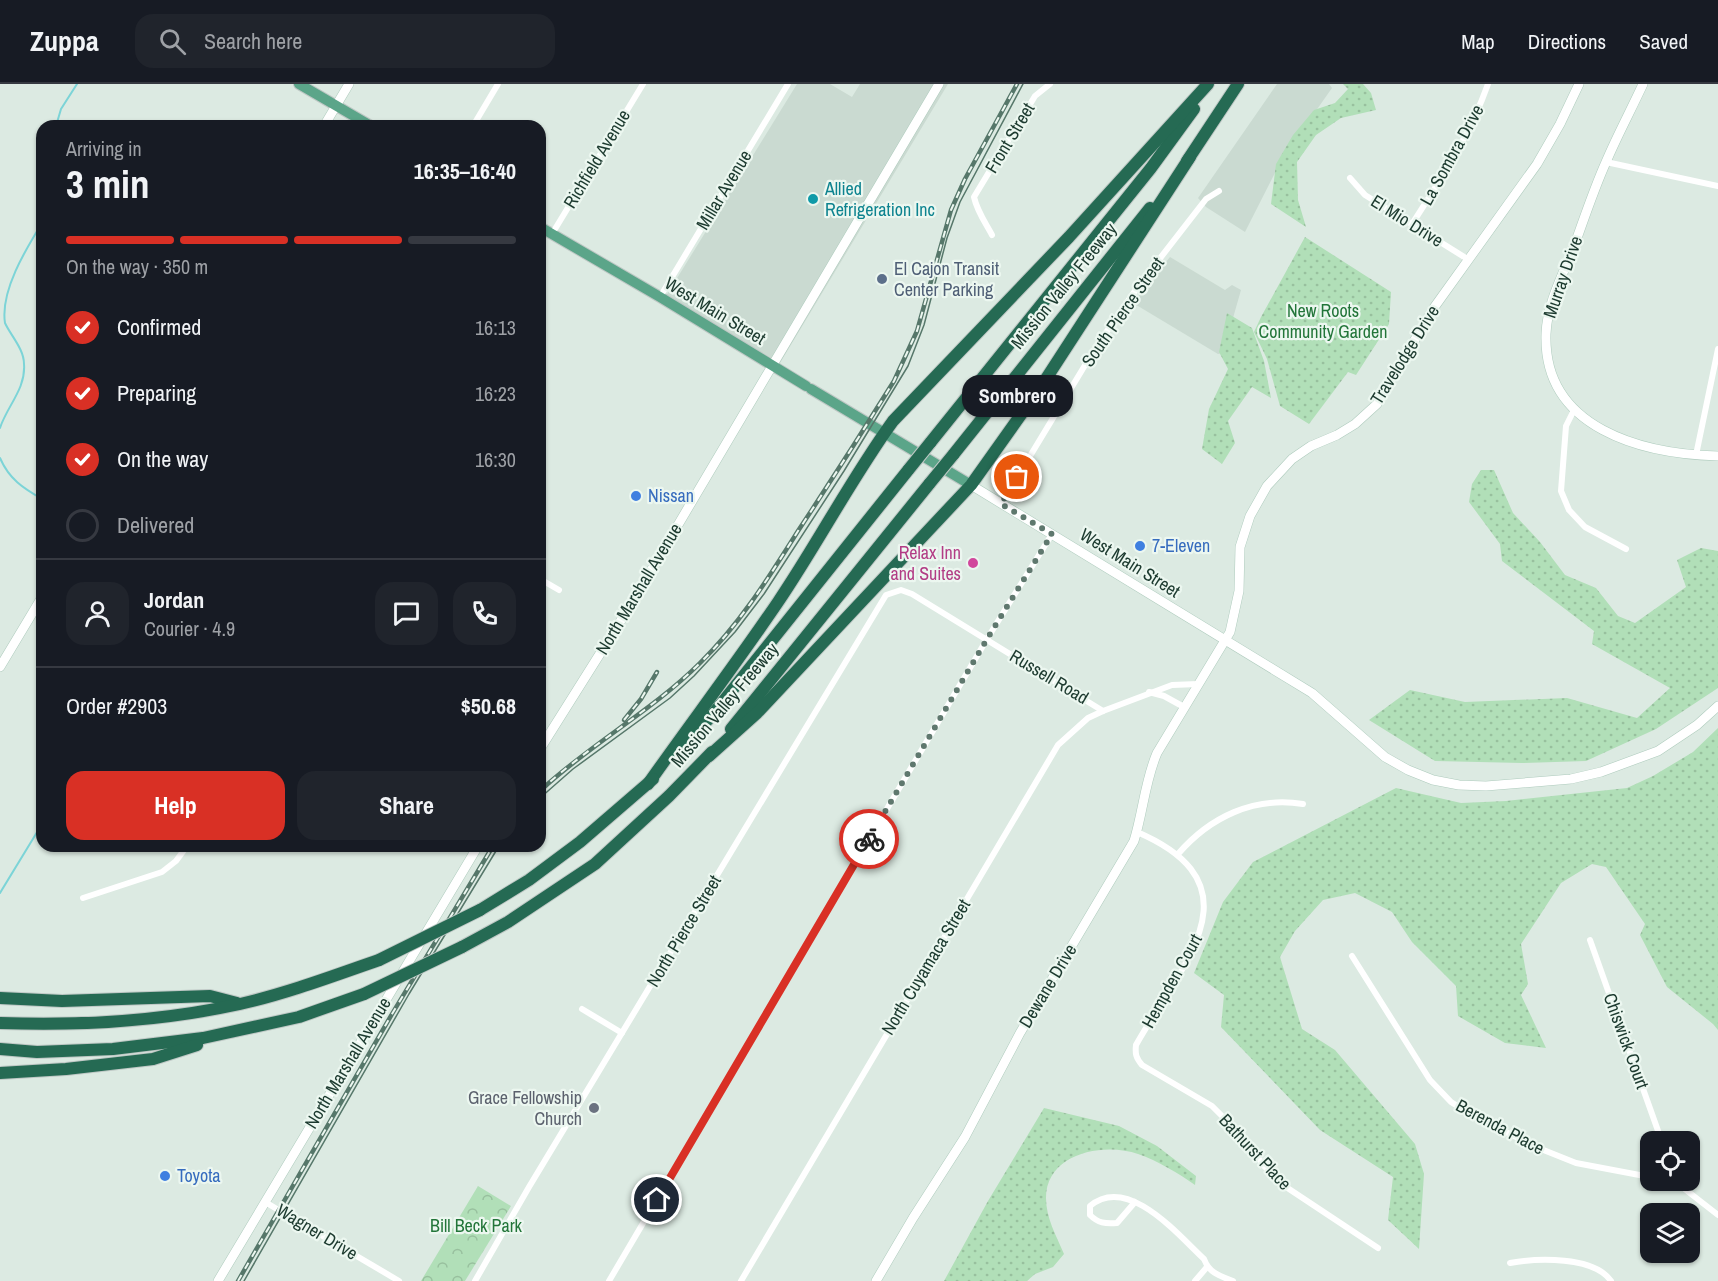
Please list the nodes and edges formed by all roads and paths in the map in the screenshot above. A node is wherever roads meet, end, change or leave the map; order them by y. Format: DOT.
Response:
graph roads {
  1 [pos="299,84"];
  2 [pos="349,84"];
  3 [pos="498,84"];
  4 [pos="643,84"];
  5 [pos="788,84"];
  6 [pos="939,84"];
  7 [pos="1050,84"];
  8 [pos="1210,84"];
  9 [pos="1238,84"];
  10 [pos="1488,84"];
  11 [pos="1579,84"];
  12 [pos="1644,84"];
  13 [pos="336,106"];
  14 [pos="328,120"];
  15 [pos="360,120"];
  16 [pos="477,120"];
  17 [pos="1191,157"];
  18 [pos="1606,162"];
  19 [pos="1350,178"];
  20 [pos="1718,186"];
  21 [pos="1219,191"];
  22 [pos="1412,224"];
  23 [pos="546,230"];
  24 [pos="552,234"];
  25 [pos="992,235"];
  26 [pos="1468,260"];
  27 [pos="660,297"];
  28 [pos="1718,349"];
  29 [pos="772,365"];
  30 [pos="1574,410"];
  31 [pos="885,432"];
  32 [pos="1696,455"];
  33 [pos="1718,456"];
  34 [pos="971,485"];
  35 [pos="1001,504"];
  36 [pos="1052,534"];
  37 [pos="1626,549"];
  38 [pos="546,583"];
  39 [pos="901,590"];
  40 [pos="559,591"];
  41 [pos="36,607"];
  42 [pos="987,639"];
  43 [pos="1226,642"];
  44 [pos="0,667"];
  45 [pos="1198,684"];
  46 [pos="1148,692"];
  47 [pos="1184,706"];
  48 [pos="1718,706"];
  49 [pos="1103,711"];
  50 [pos="546,740"];
  51 [pos="709,756"];
  52 [pos="648,784"];
  53 [pos="1303,804"];
  54 [pos="1137,832"];
  55 [pos="183,852"];
  56 [pos="474,852"];
  57 [pos="1178,854"];
  58 [pos="83,898"];
  59 [pos="1590,940"];
  60 [pos="1352,956"];
  61 [pos="0,998"];
  62 [pos="241,1004"];
  63 [pos="582,1009"];
  64 [pos="0,1023"];
  65 [pos="250,1028"];
  66 [pos="621,1033"];
  67 [pos="0,1049"];
  68 [pos="1135,1054"];
  69 [pos="0,1074"];
  70 [pos="1658,1131"];
  71 [pos="1640,1175"];
  72 [pos="1687,1191"];
  73 [pos="265,1202"];
  74 [pos="1135,1202"];
  75 [pos="1718,1215"];
  76 [pos="1378,1248"];
  77 [pos="1510,1263"];
  78 [pos="1207,1267"];
  79 [pos="218,1281"];
  80 [pos="399,1281"];
  81 [pos="475,1281"];
  82 [pos="609,1281"];
  83 [pos="741,1281"];
  84 [pos="876,1281"];
  85 [pos="1195,1281"];
  86 [pos="1233,1281"];
  87 [pos="1611,1281"];
  1 -- 13 [label="main road"];
  2 -- 13 [label="main road"];
  3 -- 16 [label="street"];
  4 -- 24 [label="street, Richfield Avenue"];
  5 -- 27 [label="street, Millar Avenue"];
  6 -- 29 [label="main road, North Marshall Avenue"];
  7 -- 25 [label="street, Front Street"];
  8 -- 31 [label="highway"];
  8 -- 52 [label="highway, Mission Valley Freeway, bridge"];
  9 -- 17 [label="highway, Mission Valley Freeway"];
  10 -- 22 [label="street, La Sombra Drive"];
  11 -- 26 [label="main road, Travelodge Drive"];
  12 -- 18 [label="main road, Murray Drive"];
  13 -- 14 [label="main road"];
  13 -- 15 [label="main road"];
  17 -- 34 [label="highway"];
  17 -- 51 [label="highway, Mission Valley Freeway, bridge"];
  18 -- 20 [label="street"];
  18 -- 30 [label="main road, Murray Drive"];
  19 -- 22 [label="street, El Mio Drive"];
  21 -- 35 [label="street, South Pierce Street"];
  22 -- 26 [label="street, El Mio Drive"];
  23 -- 24 [label="main road, West Main Street"];
  24 -- 27 [label="main road, West Main Street"];
  26 -- 43 [label="main road, Travelodge Drive"];
  27 -- 29 [label="main road, West Main Street"];
  28 -- 32 [label="street"];
  29 -- 31 [label="main road, West Main Street"];
  29 -- 50 [label="main road, North Marshall Avenue"];
  30 -- 32 [label="main road"];
  30 -- 37 [label="street"];
  31 -- 34 [label="main road, West Main Street"];
  31 -- 52 [label="highway"];
  32 -- 33 [label="main road"];
  34 -- 35 [label="main road, West Main Street"];
  34 -- 51 [label="highway"];
  35 -- 36 [label="main road, West Main Street"];
  36 -- 42 [label="street"];
  36 -- 43 [label="main road, West Main Street"];
  38 -- 40 [label="street"];
  39 -- 42 [label="street, Russell Road"];
  39 -- 66 [label="street, North Pierce Street"];
  41 -- 44 [label="main road"];
  42 -- 49 [label="street, Russell Road"];
  42 -- 82 [label="street"];
  43 -- 45 [label="main road"];
  43 -- 48 [label="main road, West Main Street"];
  45 -- 46 [label="street, North Cuyamaca Street"];
  45 -- 47 [label="main road, Dewane Drive"];
  46 -- 47 [label="street"];
  46 -- 49 [label="street, North Cuyamaca Street"];
  47 -- 54 [label="main road, Dewane Drive"];
  49 -- 83 [label="street, North Cuyamaca Street"];
  51 -- 65 [label="highway, Mission Valley Freeway, bridge"];
  52 -- 62 [label="highway, Mission Valley Freeway, bridge"];
  53 -- 57 [label="street"];
  54 -- 57 [label="street, Hempden Court"];
  54 -- 84 [label="main road, Dewane Drive"];
  55 -- 58 [label="street"];
  56 -- 73 [label="main road, North Marshall Avenue"];
  57 -- 68 [label="street, Hempden Court"];
  59 -- 70 [label="street, Chiswick Court"];
  60 -- 71 [label="street, Berenda Place"];
  61 -- 62 [label="highway"];
  62 -- 64 [label="highway, Mission Valley Freeway"];
  63 -- 66 [label="street"];
  65 -- 67 [label="highway, Mission Valley Freeway"];
  65 -- 69 [label="highway"];
  66 -- 81 [label="street, North Pierce Street"];
  68 -- 76 [label="street, Bathurst Place"];
  72 -- 75 [label="street"];
  73 -- 79 [label="main road, North Marshall Avenue"];
  73 -- 80 [label="street, Wagner Drive"];
  74 -- 74 [label="street"];
  74 -- 78 [label="street"];
  77 -- 87 [label="street"];
  78 -- 85 [label="street"];
  78 -- 86 [label="street"];
}
